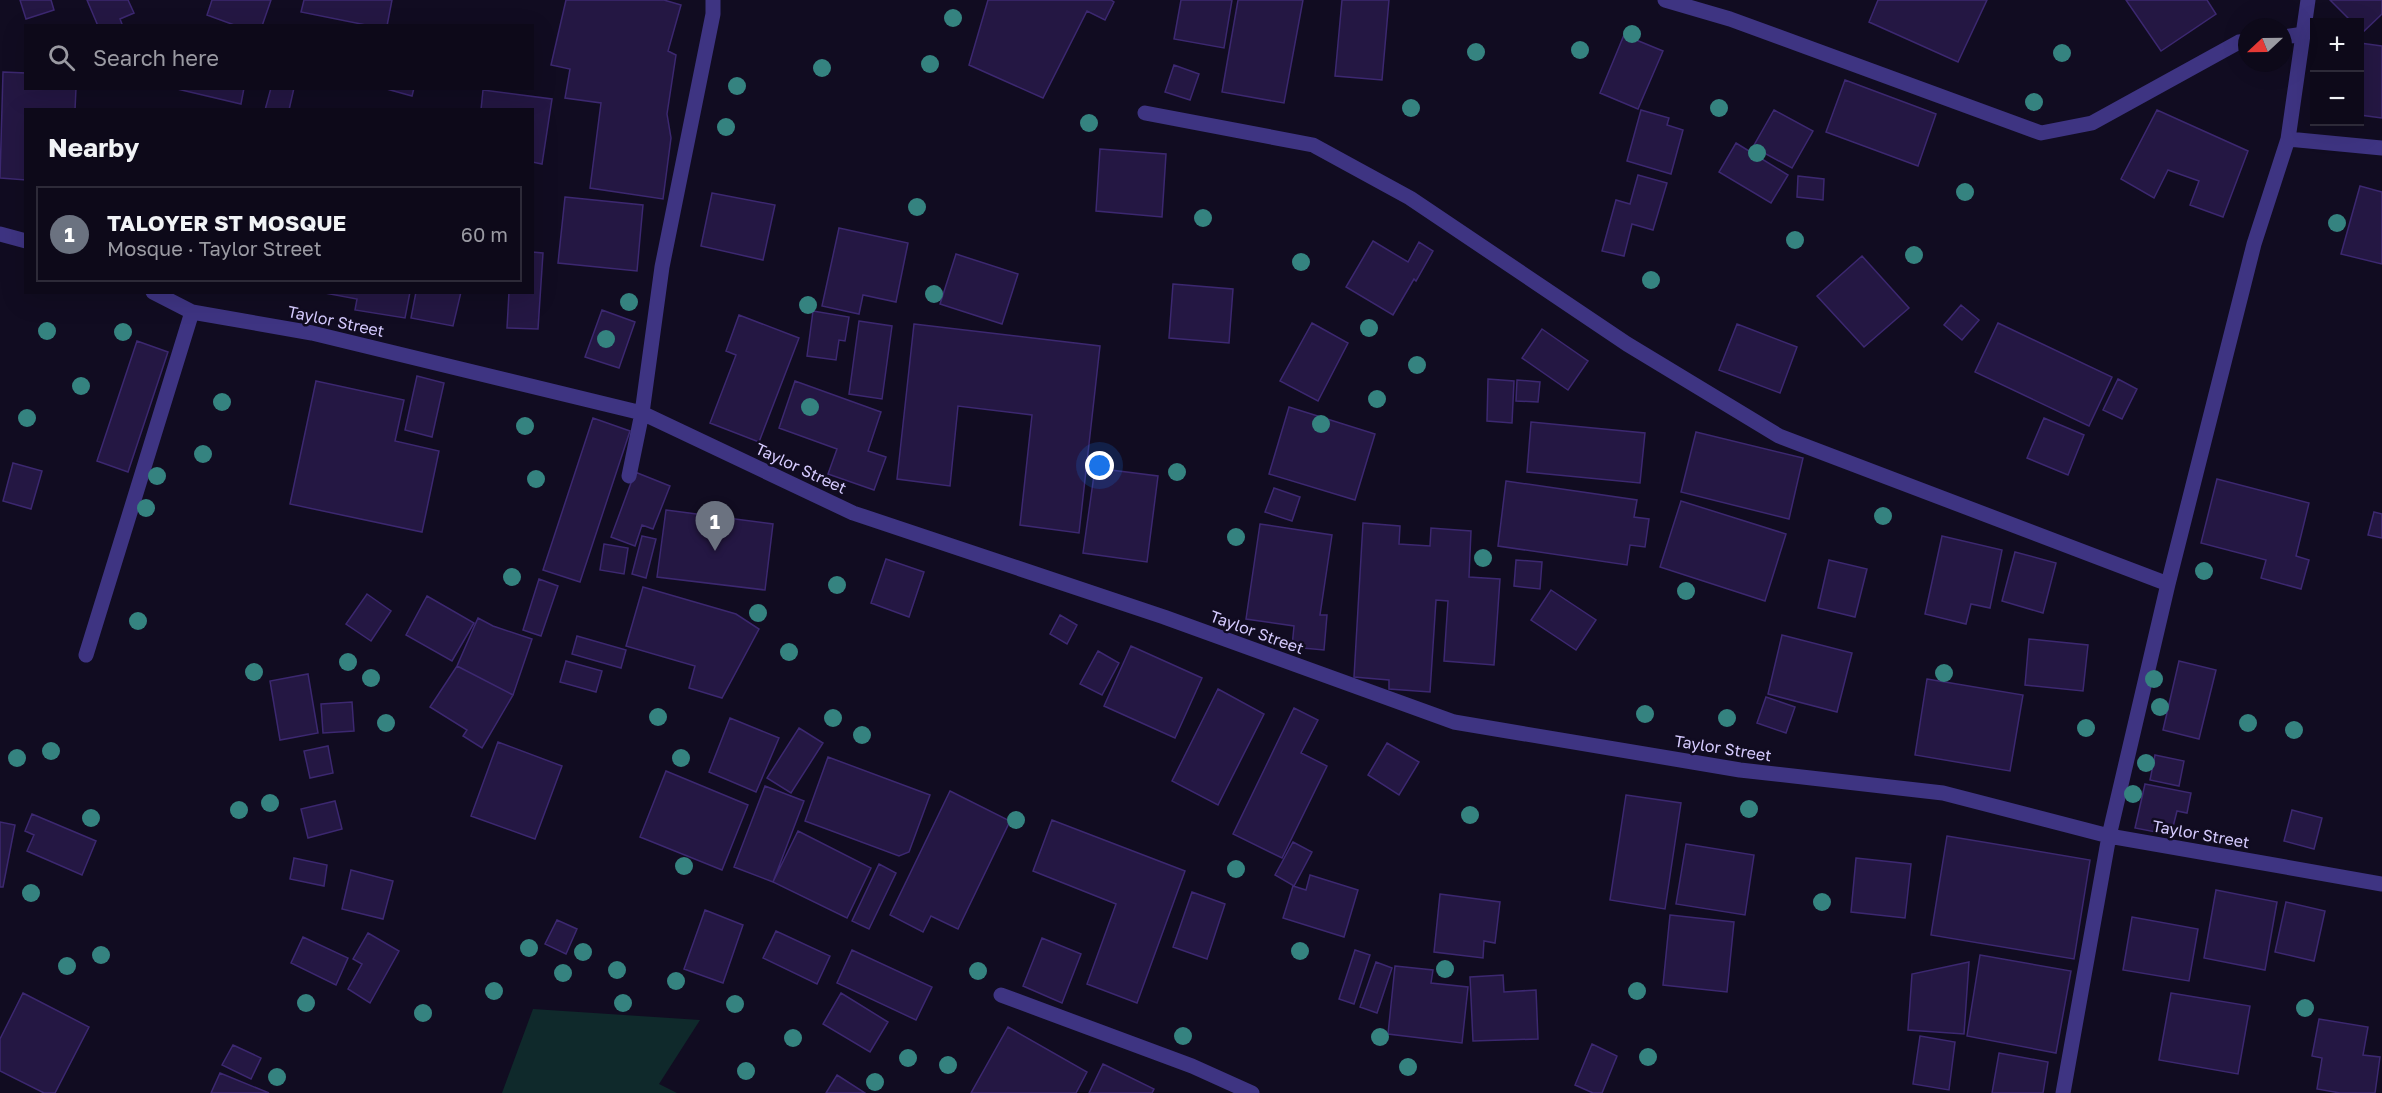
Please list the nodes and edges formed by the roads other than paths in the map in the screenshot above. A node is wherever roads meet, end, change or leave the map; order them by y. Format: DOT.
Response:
graph roads {
  1 [pos="713,0"];
  2 [pos="1665,0"];
  3 [pos="2308,0"];
  4 [pos="2304,34"];
  5 [pos="2292,35"];
  6 [pos="2238,43"];
  7 [pos="1145,113"];
  8 [pos="2288,139"];
  9 [pos="2382,148"];
  10 [pos="0,234"];
  11 [pos="24,241"];
  12 [pos="157,294"];
  13 [pos="192,312"];
  14 [pos="642,413"];
  15 [pos="629,476"];
  16 [pos="2168,584"];
  17 [pos="86,655"];
  18 [pos="2109,836"];
  19 [pos="2382,884"];
  20 [pos="1001,995"];
  21 [pos="1252,1093"];
  22 [pos="2063,1093"];
  1 -- 14 [label="street"];
  2 -- 6 [label="street"];
  3 -- 4 [label="street"];
  4 -- 5 [label="street"];
  4 -- 8 [label="street"];
  7 -- 16 [label="street"];
  8 -- 9 [label="street"];
  8 -- 16 [label="street"];
  10 -- 11 [label="street"];
  12 -- 13 [label="street, Taylor Street"];
  13 -- 14 [label="street, Taylor Street"];
  13 -- 17 [label="street"];
  14 -- 15 [label="street"];
  14 -- 18 [label="street, Taylor Street"];
  16 -- 18 [label="street"];
  18 -- 19 [label="street, Taylor Street"];
  18 -- 22 [label="street"];
  20 -- 21 [label="street"];
}
